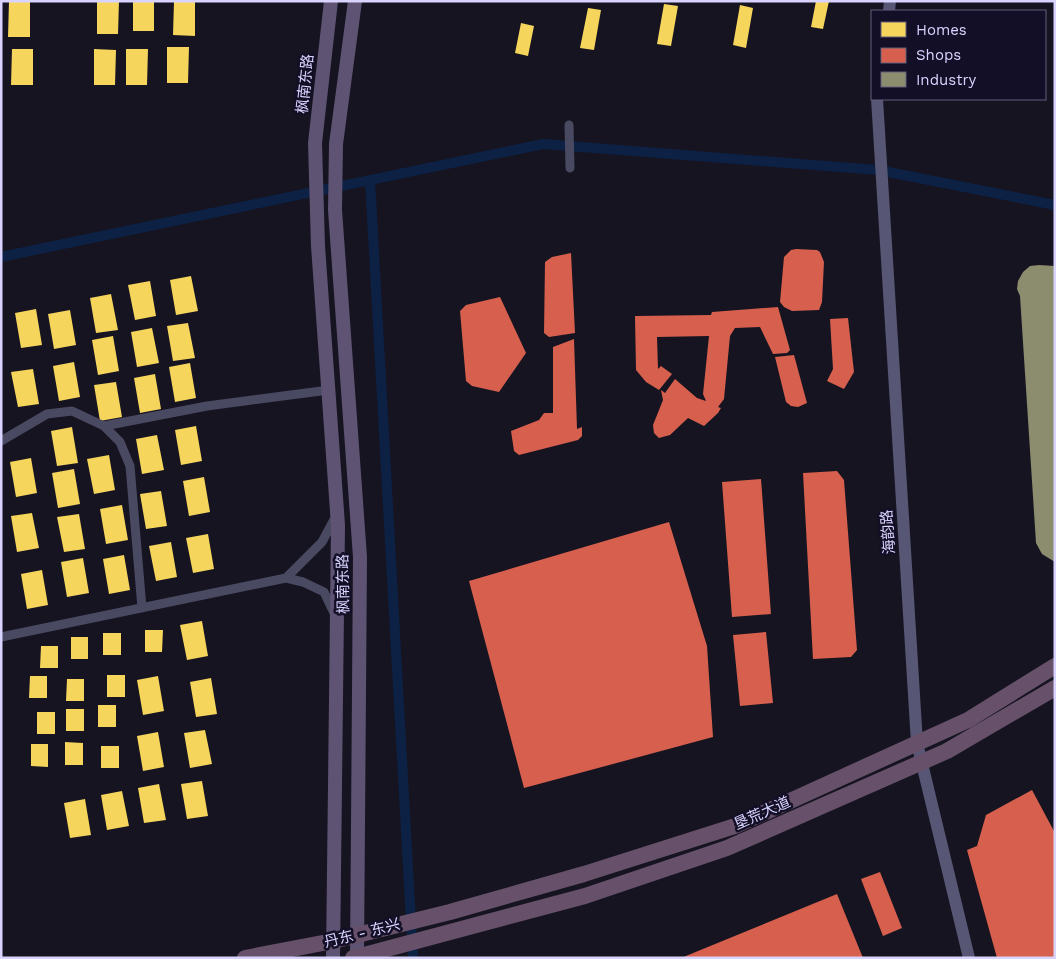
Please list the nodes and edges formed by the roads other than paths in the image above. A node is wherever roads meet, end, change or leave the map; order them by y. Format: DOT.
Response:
graph roads {
  1 [pos="331,1"];
  2 [pos="355,1"];
  3 [pos="877,100"];
  4 [pos="570,125"];
  5 [pos="570,168"];
  6 [pos="329,390"];
  7 [pos="104,426"];
  8 [pos="1,441"];
  9 [pos="338,513"];
  10 [pos="286,578"];
  11 [pos="142,608"];
  12 [pos="338,623"];
  13 [pos="1,637"];
  14 [pos="1055,666"];
  15 [pos="1055,688"];
  16 [pos="917,743"];
  17 [pos="921,762"];
  18 [pos="450,912"];
  19 [pos="450,933"];
  20 [pos="358,934"];
  21 [pos="333,941"];
  22 [pos="356,957"];
  23 [pos="245,958"];
  24 [pos="332,958"];
  25 [pos="969,958"];
  1 -- 6 [label="main road, 枫南东路"];
  2 -- 20 [label="main road, 枫南东路"];
  3 -- 16 [label="main road, 海韵路"];
  4 -- 5 [label="street"];
  6 -- 7 [label="street"];
  6 -- 9 [label="main road, 枫南东路"];
  7 -- 8 [label="street"];
  7 -- 11 [label="street"];
  9 -- 10 [label="street"];
  9 -- 12 [label="main road, 枫南东路"];
  10 -- 11 [label="street"];
  10 -- 12 [label="street"];
  11 -- 13 [label="street"];
  12 -- 21 [label="main road, 枫南东路"];
  14 -- 16 [label="highway, 垦荒大道"];
  15 -- 17 [label="highway, 垦荒大道"];
  16 -- 17 [label="main road, 海韵路"];
  16 -- 18 [label="highway, 垦荒大道"];
  17 -- 19 [label="highway, 垦荒大道"];
  17 -- 25 [label="main road, 海韵路"];
  18 -- 20 [label="highway, 丹东 - 东兴"];
  19 -- 22 [label="highway, 丹东 - 东兴"];
  20 -- 21 [label="highway, 丹东 - 东兴"];
  20 -- 22 [label="main road, 枫南东路"];
  21 -- 23 [label="highway, 丹东 - 东兴"];
  21 -- 24 [label="main road, 枫南东路"];
}
